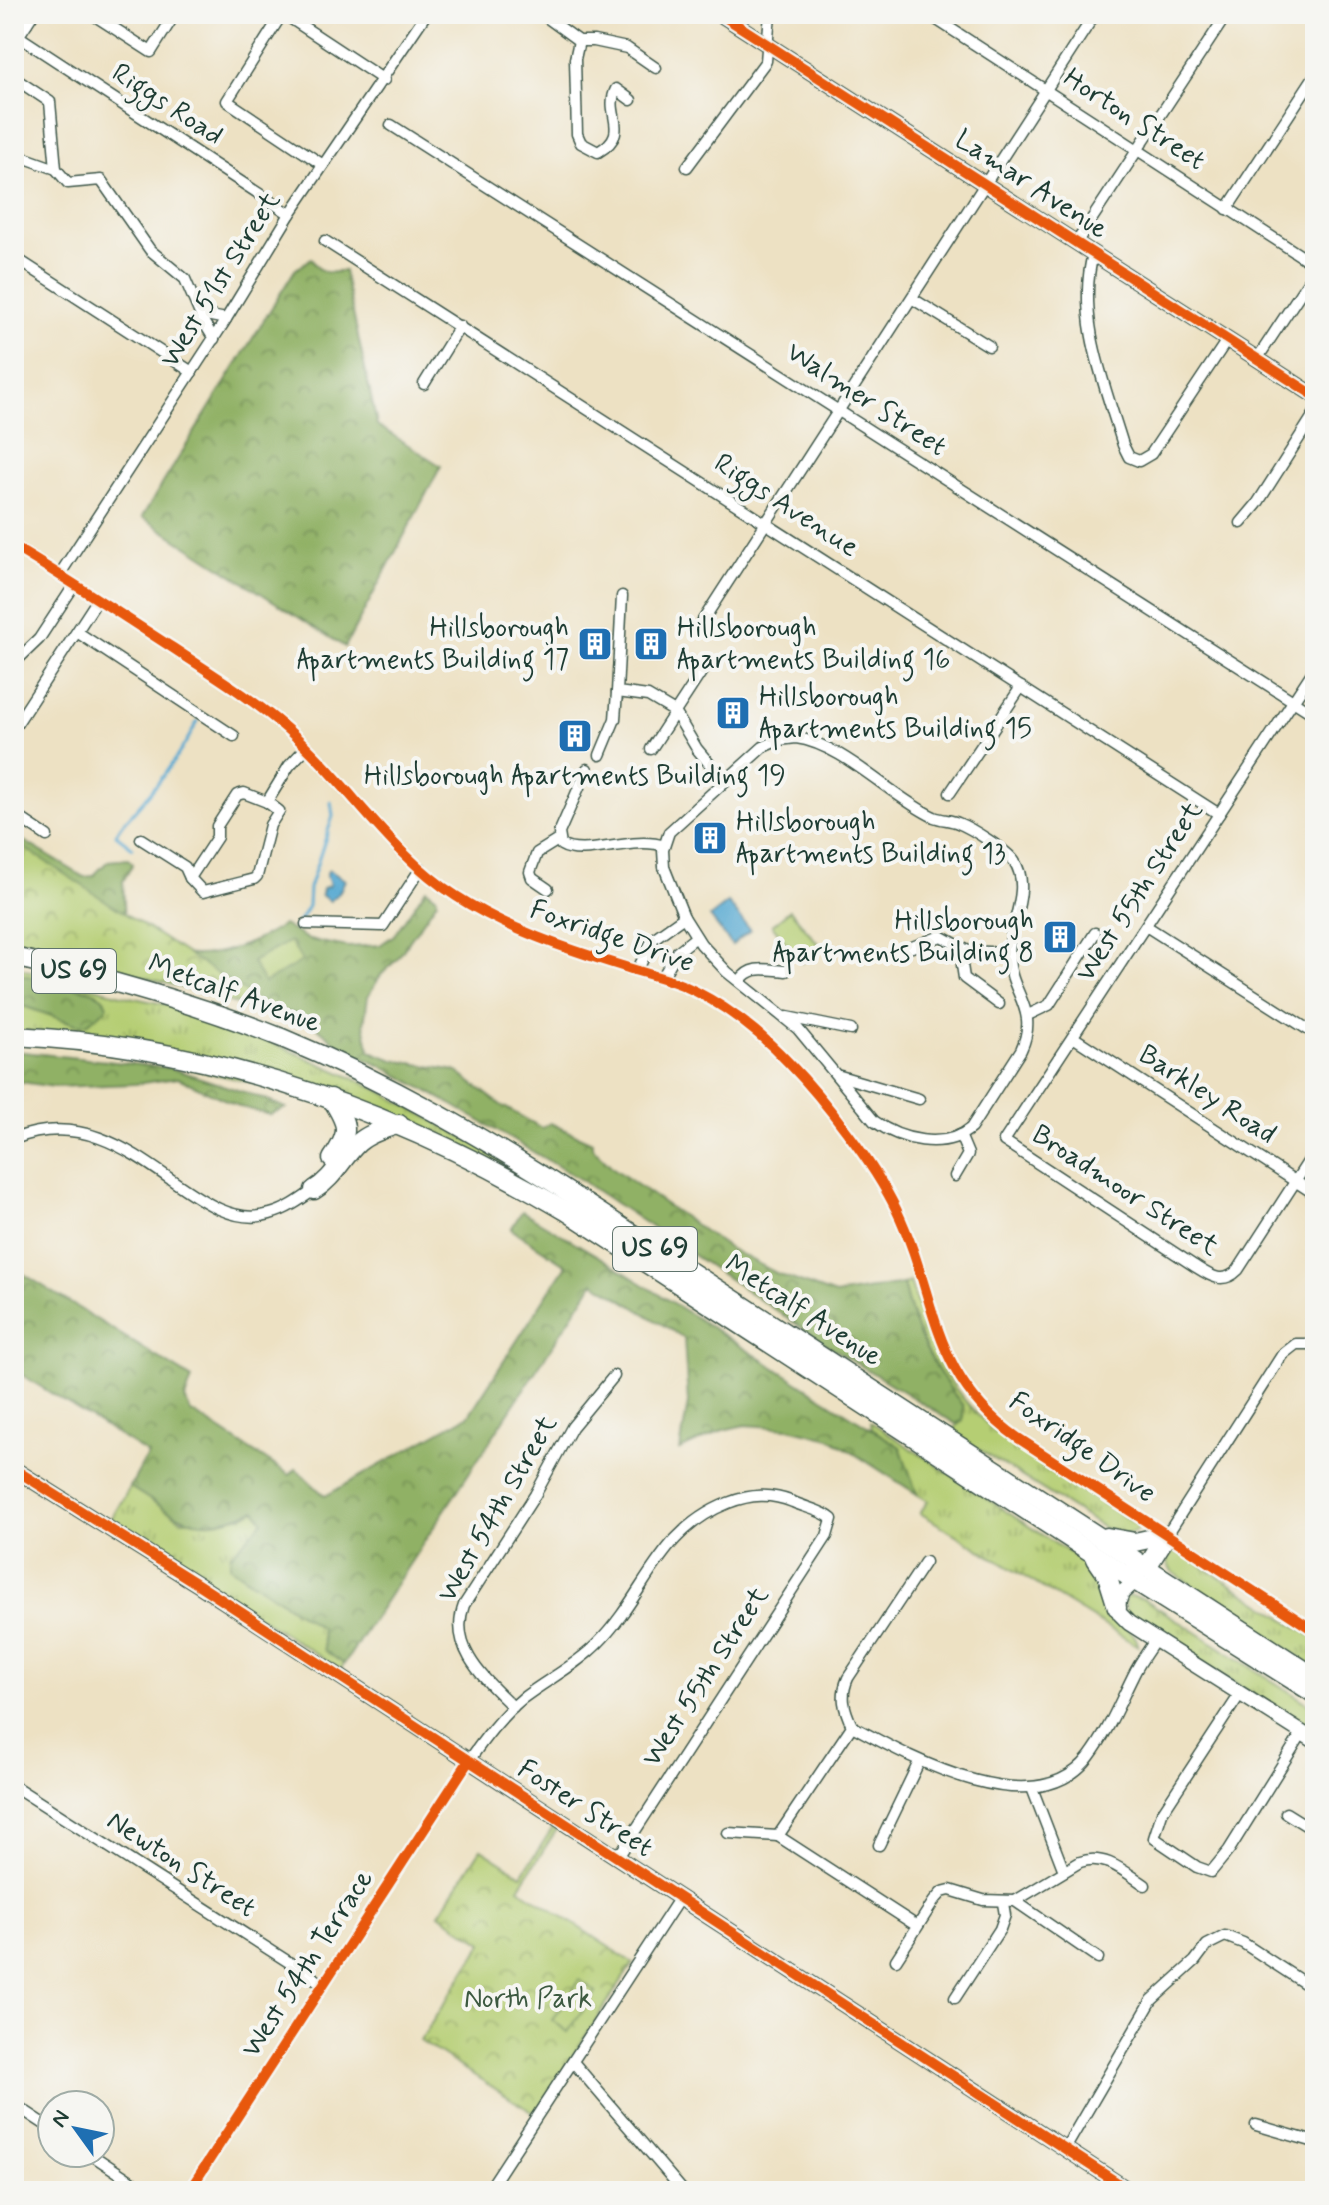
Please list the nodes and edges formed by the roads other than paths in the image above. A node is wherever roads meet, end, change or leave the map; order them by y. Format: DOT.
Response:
graph roads {
  1 [pos="92,14"];
  2 [pos="175,14"];
  3 [pos="283,14"];
  4 [pos="426,14"];
  5 [pos="542,14"];
  6 [pos="720,14"];
  7 [pos="770,14"];
  8 [pos="928,14"];
  9 [pos="1095,14"];
  10 [pos="1227,14"];
  11 [pos="14,15"];
  12 [pos="30,18"];
  13 [pos="16,40"];
  14 [pos="579,41"];
  15 [pos="768,44"];
  16 [pos="656,68"];
  17 [pos="1315,75"];
  18 [pos="14,78"];
  19 [pos="384,80"];
  20 [pos="1045,90"];
  21 [pos="631,100"];
  22 [pos="391,125"];
  23 [pos="1137,151"];
  24 [pos="14,154"];
  25 [pos="323,165"];
  26 [pos="687,167"];
  27 [pos="56,169"];
  28 [pos="986,184"];
  29 [pos="1227,209"];
  30 [pos="290,214"];
  31 [pos="325,241"];
  32 [pos="1076,243"];
  33 [pos="1093,254"];
  34 [pos="14,257"];
  35 [pos="1315,268"];
  36 [pos="913,299"];
  37 [pos="201,314"];
  38 [pos="226,319"];
  39 [pos="460,326"];
  40 [pos="214,339"];
  41 [pos="1227,340"];
  42 [pos="989,346"];
  43 [pos="1257,359"];
  44 [pos="192,372"];
  45 [pos="424,384"];
  46 [pos="1315,396"];
  47 [pos="839,412"];
  48 [pos="1315,413"];
  49 [pos="766,522"];
  50 [pos="1241,523"];
  51 [pos="14,547"];
  52 [pos="60,574"];
  53 [pos="75,584"];
  54 [pos="622,596"];
  55 [pos="98,599"];
  56 [pos="698,628"];
  57 [pos="77,632"];
  58 [pos="14,663"];
  59 [pos="704,668"];
  60 [pos="1315,668"];
  61 [pos="1021,687"];
  62 [pos="617,692"];
  63 [pos="1293,701"];
  64 [pos="675,712"];
  65 [pos="1315,715"];
  66 [pos="14,728"];
  67 [pos="234,736"];
  68 [pos="306,748"];
  69 [pos="651,749"];
  70 [pos="600,755"];
  71 [pos="587,769"];
  72 [pos="723,780"];
  73 [pos="950,793"];
  74 [pos="267,802"];
  75 [pos="14,814"];
  76 [pos="1219,814"];
  77 [pos="47,836"];
  78 [pos="141,839"];
  79 [pos="558,840"];
  80 [pos="664,846"];
  81 [pos="421,868"];
  82 [pos="190,878"];
  83 [pos="548,889"];
  84 [pos="684,917"];
  85 [pos="306,924"];
  86 [pos="1146,926"];
  87 [pos="1095,933"];
  88 [pos="696,937"];
  89 [pos="904,950"];
  90 [pos="966,950"];
  91 [pos="1009,953"];
  92 [pos="14,957"];
  93 [pos="637,971"];
  94 [pos="786,971"];
  95 [pos="662,978"];
  96 [pos="740,981"];
  97 [pos="999,1004"];
  98 [pos="1028,1015"];
  99 [pos="785,1016"];
  100 [pos="851,1030"];
  101 [pos="1315,1034"];
  102 [pos="14,1036"];
  103 [pos="1073,1037"];
  104 [pos="840,1076"];
  105 [pos="331,1098"];
  106 [pos="919,1099"];
  107 [pos="399,1124"];
  108 [pos="960,1135"];
  109 [pos="14,1139"];
  110 [pos="1004,1141"];
  111 [pos="1315,1151"];
  112 [pos="955,1176"];
  113 [pos="1295,1181"];
  114 [pos="314,1190"];
  115 [pos="1315,1194"];
  116 [pos="1315,1344"];
  117 [pos="614,1376"];
  118 [pos="14,1469"];
  119 [pos="1014,1502"];
  120 [pos="832,1519"];
  121 [pos="1167,1535"];
  122 [pos="1093,1542"];
  123 [pos="925,1562"];
  124 [pos="1141,1574"];
  125 [pos="1117,1607"];
  126 [pos="1315,1631"];
  127 [pos="1156,1639"];
  128 [pos="1315,1677"];
  129 [pos="1240,1694"];
  130 [pos="1315,1694"];
  131 [pos="513,1707"];
  132 [pos="852,1726"];
  133 [pos="1309,1737"];
  134 [pos="468,1762"];
  135 [pos="919,1762"];
  136 [pos="14,1786"];
  137 [pos="1032,1788"];
  138 [pos="1286,1813"];
  139 [pos="1315,1831"];
  140 [pos="728,1833"];
  141 [pos="778,1836"];
  142 [pos="879,1845"];
  143 [pos="611,1854"];
  144 [pos="1064,1871"];
  145 [pos="1145,1885"];
  146 [pos="679,1899"];
  147 [pos="1015,1901"];
  148 [pos="1003,1903"];
  149 [pos="917,1926"];
  150 [pos="1098,1958"];
  151 [pos="896,1960"];
  152 [pos="323,1984"];
  153 [pos="1315,1990"];
  154 [pos="955,1998"];
  155 [pos="574,2063"];
  156 [pos="14,2104"];
  157 [pos="36,2118"];
  158 [pos="1256,2125"];
  159 [pos="1315,2142"];
  160 [pos="1065,2149"];
  161 [pos="113,2169"];
  162 [pos="146,2191"];
  163 [pos="189,2191"];
  164 [pos="488,2191"];
  165 [pos="683,2191"];
  166 [pos="1130,2191"];
  1 -- 2 [label="street"];
  3 -- 19 [label="street"];
  3 -- 25 [label="street"];
  4 -- 19 [label="street, West 51st Street"];
  5 -- 14 [label="street"];
  6 -- 15 [label="street, Lamar Avenue"];
  7 -- 15 [label="street"];
  8 -- 20 [label="street, Horton Street"];
  9 -- 20 [label="street"];
  10 -- 23 [label="street"];
  11 -- 12 [label="street"];
  12 -- 13 [label="street"];
  13 -- 30 [label="street, Riggs Road"];
  14 -- 16 [label="street"];
  14 -- 21 [label="street"];
  15 -- 26 [label="street"];
  15 -- 28 [label="street, Lamar Avenue"];
  17 -- 29 [label="street"];
  18 -- 27 [label="street"];
  19 -- 25 [label="street, West 51st Street"];
  20 -- 23 [label="street, Horton Street"];
  20 -- 28 [label="street"];
  22 -- 47 [label="street, Walmer Street"];
  23 -- 29 [label="street, Horton Street"];
  23 -- 32 [label="street"];
  24 -- 27 [label="street"];
  25 -- 30 [label="street, West 51st Street"];
  27 -- 37 [label="street"];
  28 -- 32 [label="street, Lamar Avenue"];
  28 -- 36 [label="street"];
  29 -- 35 [label="street, Horton Street"];
  30 -- 38 [label="street, West 51st Street"];
  31 -- 39 [label="street, Riggs Avenue"];
  32 -- 33 [label="street, Lamar Avenue"];
  33 -- 41 [label="street, Lamar Avenue"];
  33 -- 41 [label="street"];
  34 -- 44 [label="street"];
  35 -- 43 [label="street"];
  36 -- 42 [label="street"];
  36 -- 47 [label="street"];
  37 -- 38 [label="street"];
  37 -- 40 [label="street"];
  38 -- 40 [label="street, West 51st Street"];
  39 -- 45 [label="street"];
  39 -- 49 [label="street, Riggs Avenue"];
  40 -- 44 [label="street, West 51st Street"];
  41 -- 43 [label="street, Lamar Avenue"];
  43 -- 46 [label="street, Lamar Avenue"];
  44 -- 52 [label="street, West 51st Street"];
  47 -- 49 [label="street"];
  47 -- 63 [label="street, Walmer Street"];
  48 -- 50 [label="street"];
  49 -- 56 [label="street"];
  49 -- 61 [label="street, Riggs Avenue"];
  51 -- 52 [label="street, Foxridge Drive"];
  52 -- 53 [label="street, Foxridge Drive"];
  53 -- 55 [label="street, Foxridge Drive"];
  53 -- 58 [label="street"];
  54 -- 62 [label="street"];
  55 -- 57 [label="street"];
  55 -- 68 [label="street, Foxridge Drive"];
  57 -- 66 [label="street"];
  57 -- 67 [label="street"];
  59 -- 64 [label="street"];
  60 -- 63 [label="street, West 55th Street"];
  61 -- 73 [label="street"];
  61 -- 76 [label="street, Riggs Avenue"];
  62 -- 64 [label="street"];
  62 -- 70 [label="street"];
  63 -- 65 [label="street, Walmer Street"];
  63 -- 76 [label="street, West 55th Street"];
  64 -- 69 [label="street"];
  64 -- 72 [label="street"];
  68 -- 74 [label="street"];
  68 -- 81 [label="street, Foxridge Drive"];
  71 -- 79 [label="street"];
  72 -- 80 [label="street"];
  72 -- 91 [label="street"];
  74 -- 82 [label="street"];
  74 -- 82 [label="street"];
  75 -- 77 [label="street"];
  76 -- 86 [label="street, West 55th Street"];
  78 -- 82 [label="street"];
  79 -- 80 [label="street"];
  79 -- 83 [label="street"];
  80 -- 84 [label="street, Foxridge Drive"];
  81 -- 85 [label="street"];
  81 -- 93 [label="street, Foxridge Drive"];
  84 -- 88 [label="street, Foxridge Drive"];
  84 -- 93 [label="street, Foxridge Drive"];
  86 -- 101 [label="street"];
  86 -- 103 [label="street, West 55th Street"];
  87 -- 98 [label="street"];
  88 -- 95 [label="street, Foxridge Drive"];
  88 -- 96 [label="street, Foxridge Drive"];
  89 -- 90 [label="street"];
  90 -- 91 [label="street"];
  90 -- 97 [label="street"];
  91 -- 98 [label="street"];
  92 -- 122 [label="highway, Metcalf Avenue / US 69"];
  93 -- 95 [label="street, Foxridge Drive"];
  94 -- 96 [label="street"];
  95 -- 121 [label="street, Foxridge Drive"];
  96 -- 99 [label="street, Foxridge Drive"];
  98 -- 108 [label="street"];
  99 -- 100 [label="street"];
  99 -- 104 [label="street, Foxridge Drive"];
  102 -- 105 [label="highway, Metcalf Avenue / US 69"];
  103 -- 110 [label="street, West 55th Street"];
  103 -- 113 [label="street, Barkley Road"];
  104 -- 106 [label="street"];
  104 -- 108 [label="street, Foxridge Drive"];
  105 -- 107 [label="highway, Metcalf Avenue / US 69"];
  105 -- 114 [label="highway"];
  107 -- 114 [label="highway"];
  107 -- 119 [label="highway, Metcalf Avenue / US 69"];
  108 -- 112 [label="street"];
  109 -- 114 [label="street"];
  110 -- 113 [label="street, Broadmoor Street"];
  111 -- 113 [label="street"];
  113 -- 115 [label="street, Barkley Road"];
  116 -- 121 [label="street"];
  117 -- 131 [label="street, West 54th Street"];
  118 -- 134 [label="street, Foster Street"];
  119 -- 122 [label="highway, Metcalf Avenue / US 69"];
  119 -- 124 [label="highway"];
  120 -- 131 [label="street, West 54th Terrace"];
  120 -- 143 [label="street, West 55th Street"];
  121 -- 122 [label="highway"];
  121 -- 124 [label="highway"];
  121 -- 126 [label="street, Foxridge Drive"];
  122 -- 124 [label="highway, Metcalf Avenue / US 69"];
  122 -- 125 [label="highway"];
  123 -- 132 [label="street"];
  124 -- 125 [label="street"];
  124 -- 128 [label="highway, Metcalf Avenue / US 69"];
  124 -- 130 [label="highway, Metcalf Avenue / US 69"];
  125 -- 127 [label="street"];
  127 -- 129 [label="street"];
  127 -- 137 [label="street"];
  129 -- 133 [label="street"];
  129 -- 133 [label="street"];
  131 -- 134 [label="street, West 54th Terrace"];
  132 -- 135 [label="street"];
  132 -- 141 [label="street"];
  134 -- 143 [label="street, Foster Street"];
  134 -- 152 [label="street, West 54th Terrace"];
  135 -- 137 [label="street"];
  135 -- 142 [label="street"];
  136 -- 152 [label="street, Newton Street"];
  137 -- 144 [label="street"];
  138 -- 139 [label="street"];
  140 -- 141 [label="street"];
  141 -- 149 [label="street"];
  143 -- 146 [label="street, Foster Street"];
  144 -- 145 [label="street"];
  144 -- 147 [label="street"];
  146 -- 155 [label="street"];
  146 -- 160 [label="street, Foster Street"];
  147 -- 148 [label="street"];
  147 -- 150 [label="street"];
  148 -- 149 [label="street"];
  148 -- 154 [label="street"];
  149 -- 151 [label="street"];
  152 -- 163 [label="street, West 54th Terrace"];
  153 -- 160 [label="street"];
  155 -- 164 [label="street"];
  155 -- 165 [label="street"];
  156 -- 157 [label="street"];
  158 -- 159 [label="street"];
  160 -- 166 [label="street, Foster Street"];
  161 -- 162 [label="street"];
}
